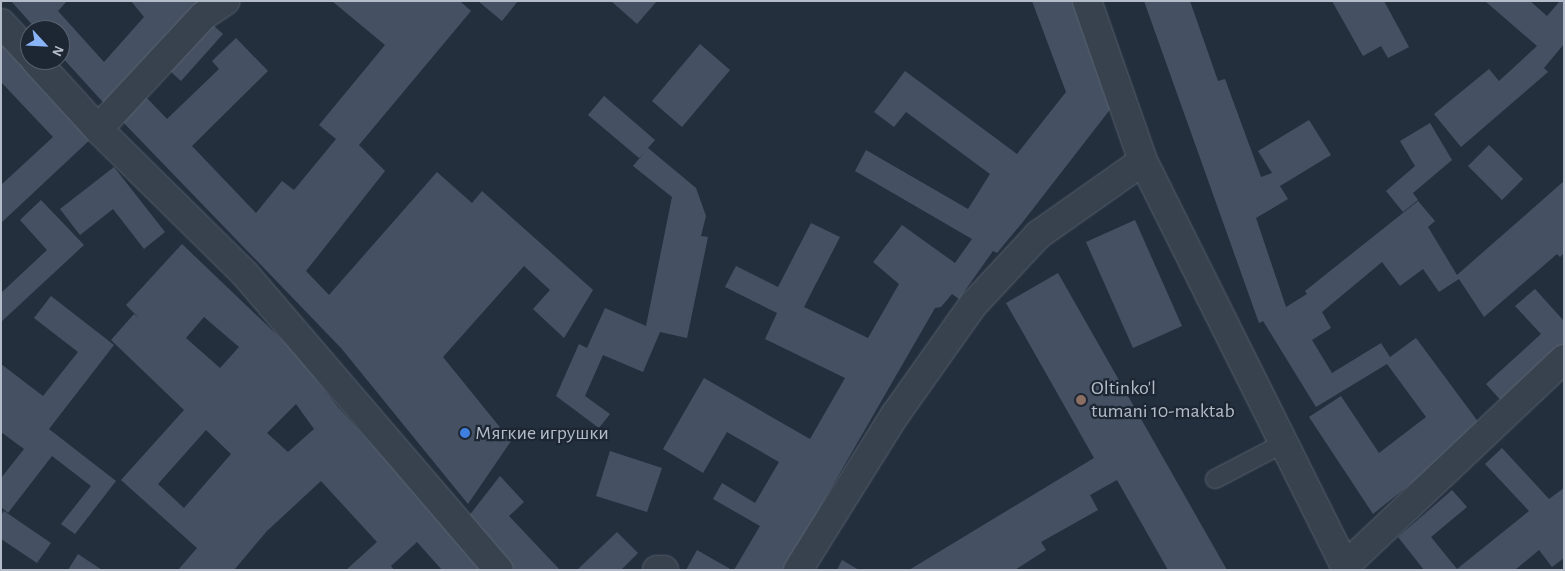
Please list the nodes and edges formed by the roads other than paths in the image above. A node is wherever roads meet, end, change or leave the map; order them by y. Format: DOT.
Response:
graph roads {
  1 [pos="225,1"];
  2 [pos="1087,1"];
  3 [pos="1,23"];
  4 [pos="20,43"];
  5 [pos="44,70"];
  6 [pos="98,129"];
  7 [pos="1143,160"];
  8 [pos="1564,359"];
  9 [pos="1282,444"];
  10 [pos="1215,479"];
  11 [pos="1346,568"];
  12 [pos="500,570"];
  13 [pos="658,570"];
  14 [pos="664,570"];
  15 [pos="798,570"];
  1 -- 6 [label="street"];
  2 -- 7 [label="street"];
  3 -- 4 [label="street"];
  5 -- 6 [label="street"];
  6 -- 12 [label="street"];
  7 -- 9 [label="street"];
  7 -- 15 [label="street"];
  8 -- 11 [label="street"];
  9 -- 10 [label="lane"];
  9 -- 11 [label="street"];
  13 -- 14 [label="street"];
}
